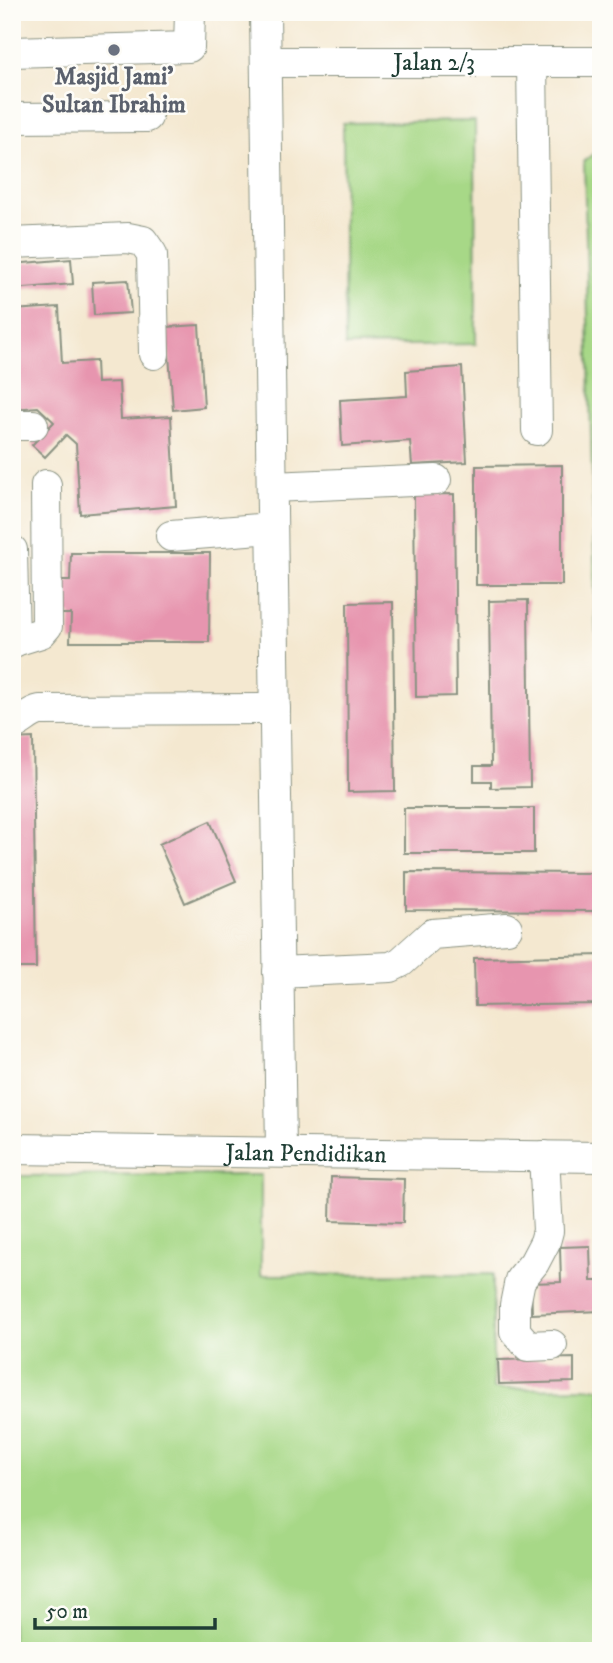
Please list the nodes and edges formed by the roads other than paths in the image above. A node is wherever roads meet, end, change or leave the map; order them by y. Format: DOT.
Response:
graph roads {
  1 [pos="190,12"];
  2 [pos="265,12"];
  3 [pos="12,51"];
  4 [pos="266,62"];
  5 [pos="532,62"];
  6 [pos="601,62"];
  7 [pos="147,117"];
  8 [pos="12,118"];
  9 [pos="12,243"];
  10 [pos="154,354"];
  11 [pos="537,430"];
  12 [pos="436,480"];
  13 [pos="46,485"];
  14 [pos="272,487"];
  15 [pos="272,528"];
  16 [pos="171,536"];
  17 [pos="12,550"];
  18 [pos="13,642"];
  19 [pos="275,709"];
  20 [pos="12,725"];
  21 [pos="507,928"];
  22 [pos="278,972"];
  23 [pos="12,1149"];
  24 [pos="281,1152"];
  25 [pos="544,1156"];
  26 [pos="601,1157"];
  27 [pos="552,1345"];
  1 -- 3 [label="street"];
  2 -- 4 [label="street"];
  4 -- 5 [label="street, Jalan 2/3"];
  4 -- 14 [label="street"];
  5 -- 6 [label="street, Jalan 2/3"];
  5 -- 11 [label="street"];
  7 -- 8 [label="street"];
  9 -- 10 [label="street"];
  12 -- 14 [label="street"];
  13 -- 18 [label="street"];
  14 -- 15 [label="street"];
  15 -- 16 [label="street"];
  15 -- 19 [label="street"];
  17 -- 18 [label="street"];
  19 -- 20 [label="street"];
  19 -- 22 [label="street"];
  21 -- 22 [label="street"];
  22 -- 24 [label="street"];
  23 -- 24 [label="street, Jalan Pendidikan"];
  24 -- 25 [label="street, Jalan Pendidikan"];
  25 -- 26 [label="street, Jalan Pendidikan"];
  25 -- 27 [label="street"];
}
